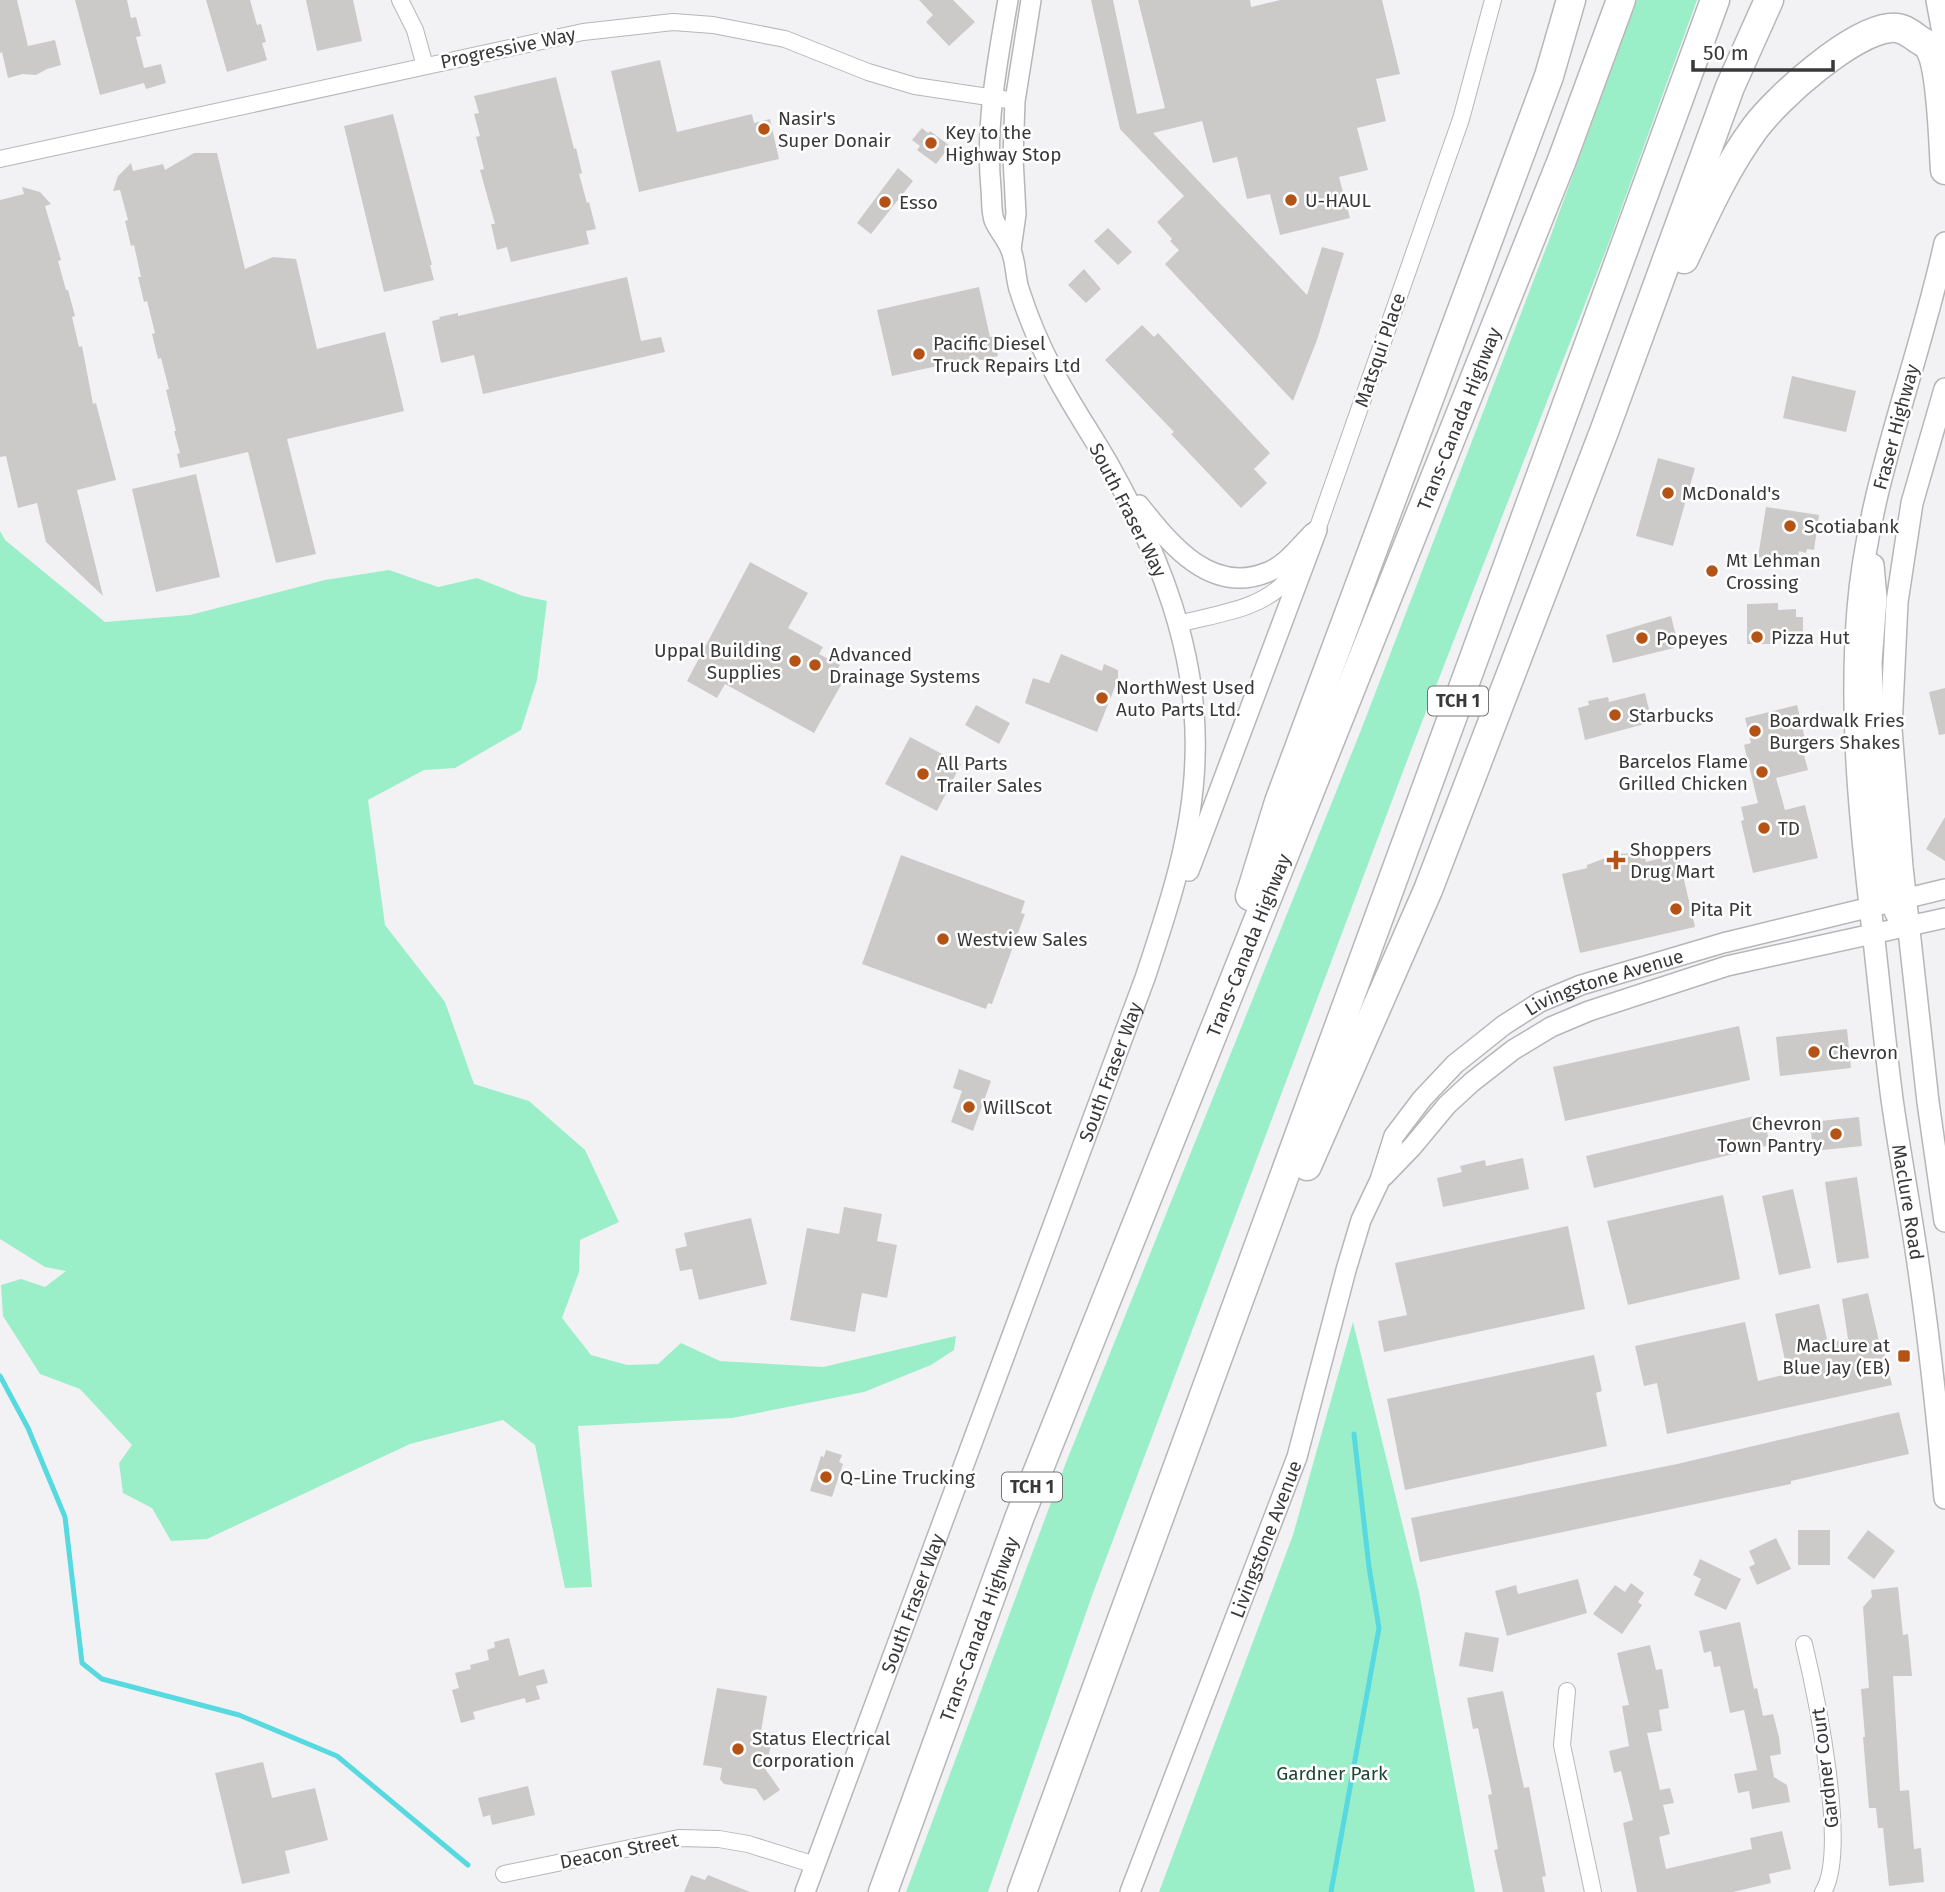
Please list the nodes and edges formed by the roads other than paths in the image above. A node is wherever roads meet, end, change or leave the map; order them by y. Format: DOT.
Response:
graph roads {
  1 [pos="400,0"];
  2 [pos="1008,0"];
  3 [pos="1031,0"];
  4 [pos="1493,0"];
  5 [pos="1571,0"];
  6 [pos="1621,0"];
  7 [pos="1715,0"];
  8 [pos="1769,0"];
  9 [pos="1937,0"];
  10 [pos="1945,43"];
  11 [pos="425,66"];
  12 [pos="992,98"];
  13 [pos="1015,101"];
  14 [pos="0,159"];
  15 [pos="1945,170"];
  16 [pos="1945,243"];
  17 [pos="1011,249"];
  18 [pos="1945,388"];
  19 [pos="1605,429"];
  20 [pos="1107,462"];
  21 [pos="1317,530"];
  22 [pos="1179,624"];
  23 [pos="1945,889"];
  24 [pos="1889,902"];
  25 [pos="1945,918"];
  26 [pos="1909,926"];
  27 [pos="1873,934"];
  28 [pos="1145,978"];
  29 [pos="1478,1045"];
  30 [pos="1493,1065"];
  31 [pos="1192,1086"];
  32 [pos="1380,1180"];
  33 [pos="1945,1221"];
  34 [pos="1202,1403"];
  35 [pos="1945,1498"];
  36 [pos="1804,1644"];
  37 [pos="1567,1691"];
  38 [pos="815,1865"];
  39 [pos="504,1874"];
  40 [pos="805,1892"];
  41 [pos="883,1892"];
  42 [pos="1022,1892"];
  43 [pos="1130,1892"];
  44 [pos="1593,1892"];
  45 [pos="1823,1892"];
  1 -- 11 [label="street"];
  2 -- 12 [label="street, South Fraser Way"];
  3 -- 13 [label="street, South Fraser Way"];
  4 -- 21 [label="street, Matsqui Place"];
  5 -- 31 [label="highway"];
  6 -- 31 [label="highway, Trans-Canada Highway / TCH 1"];
  7 -- 34 [label="highway, TCH 1"];
  8 -- 19 [label="highway"];
  9 -- 10 [label="main road"];
  11 -- 12 [label="street, Progressive Way"];
  11 -- 14 [label="street, Progressive Way"];
  12 -- 13 [label="street, Progressive Way"];
  12 -- 17 [label="street, South Fraser Way"];
  13 -- 17 [label="street, South Fraser Way"];
  15 -- 19 [label="highway"];
  16 -- 24 [label="main road, Fraser Highway"];
  17 -- 20 [label="street, South Fraser Way"];
  18 -- 24 [label="main road, Fraser Highway"];
  19 -- 34 [label="highway"];
  20 -- 21 [label="street"];
  20 -- 22 [label="street, South Fraser Way"];
  21 -- 22 [label="street, Matsqui Place"];
  21 -- 28 [label="street"];
  22 -- 28 [label="street, South Fraser Way"];
  23 -- 24 [label="street, Livingstone Avenue"];
  24 -- 26 [label="main road, Fraser Highway"];
  24 -- 27 [label="main road, Maclure Road"];
  24 -- 29 [label="street, Livingstone Avenue"];
  25 -- 26 [label="street, Livingstone Avenue"];
  26 -- 27 [label="street, Livingstone Avenue"];
  26 -- 33 [label="main road, Maclure Road"];
  27 -- 30 [label="street, Livingstone Avenue"];
  27 -- 35 [label="main road, Maclure Road"];
  28 -- 38 [label="street, South Fraser Way"];
  29 -- 30 [label="street"];
  29 -- 32 [label="street, Livingstone Avenue"];
  30 -- 32 [label="street, Livingstone Avenue"];
  31 -- 41 [label="highway, Trans-Canada Highway / TCH 1"];
  32 -- 43 [label="street, Livingstone Avenue"];
  34 -- 42 [label="highway, TCH 1"];
  36 -- 45 [label="street, Gardner Court"];
  37 -- 44 [label="street"];
  38 -- 39 [label="street, Deacon Street"];
  38 -- 40 [label="street, South Fraser Way"];
}
